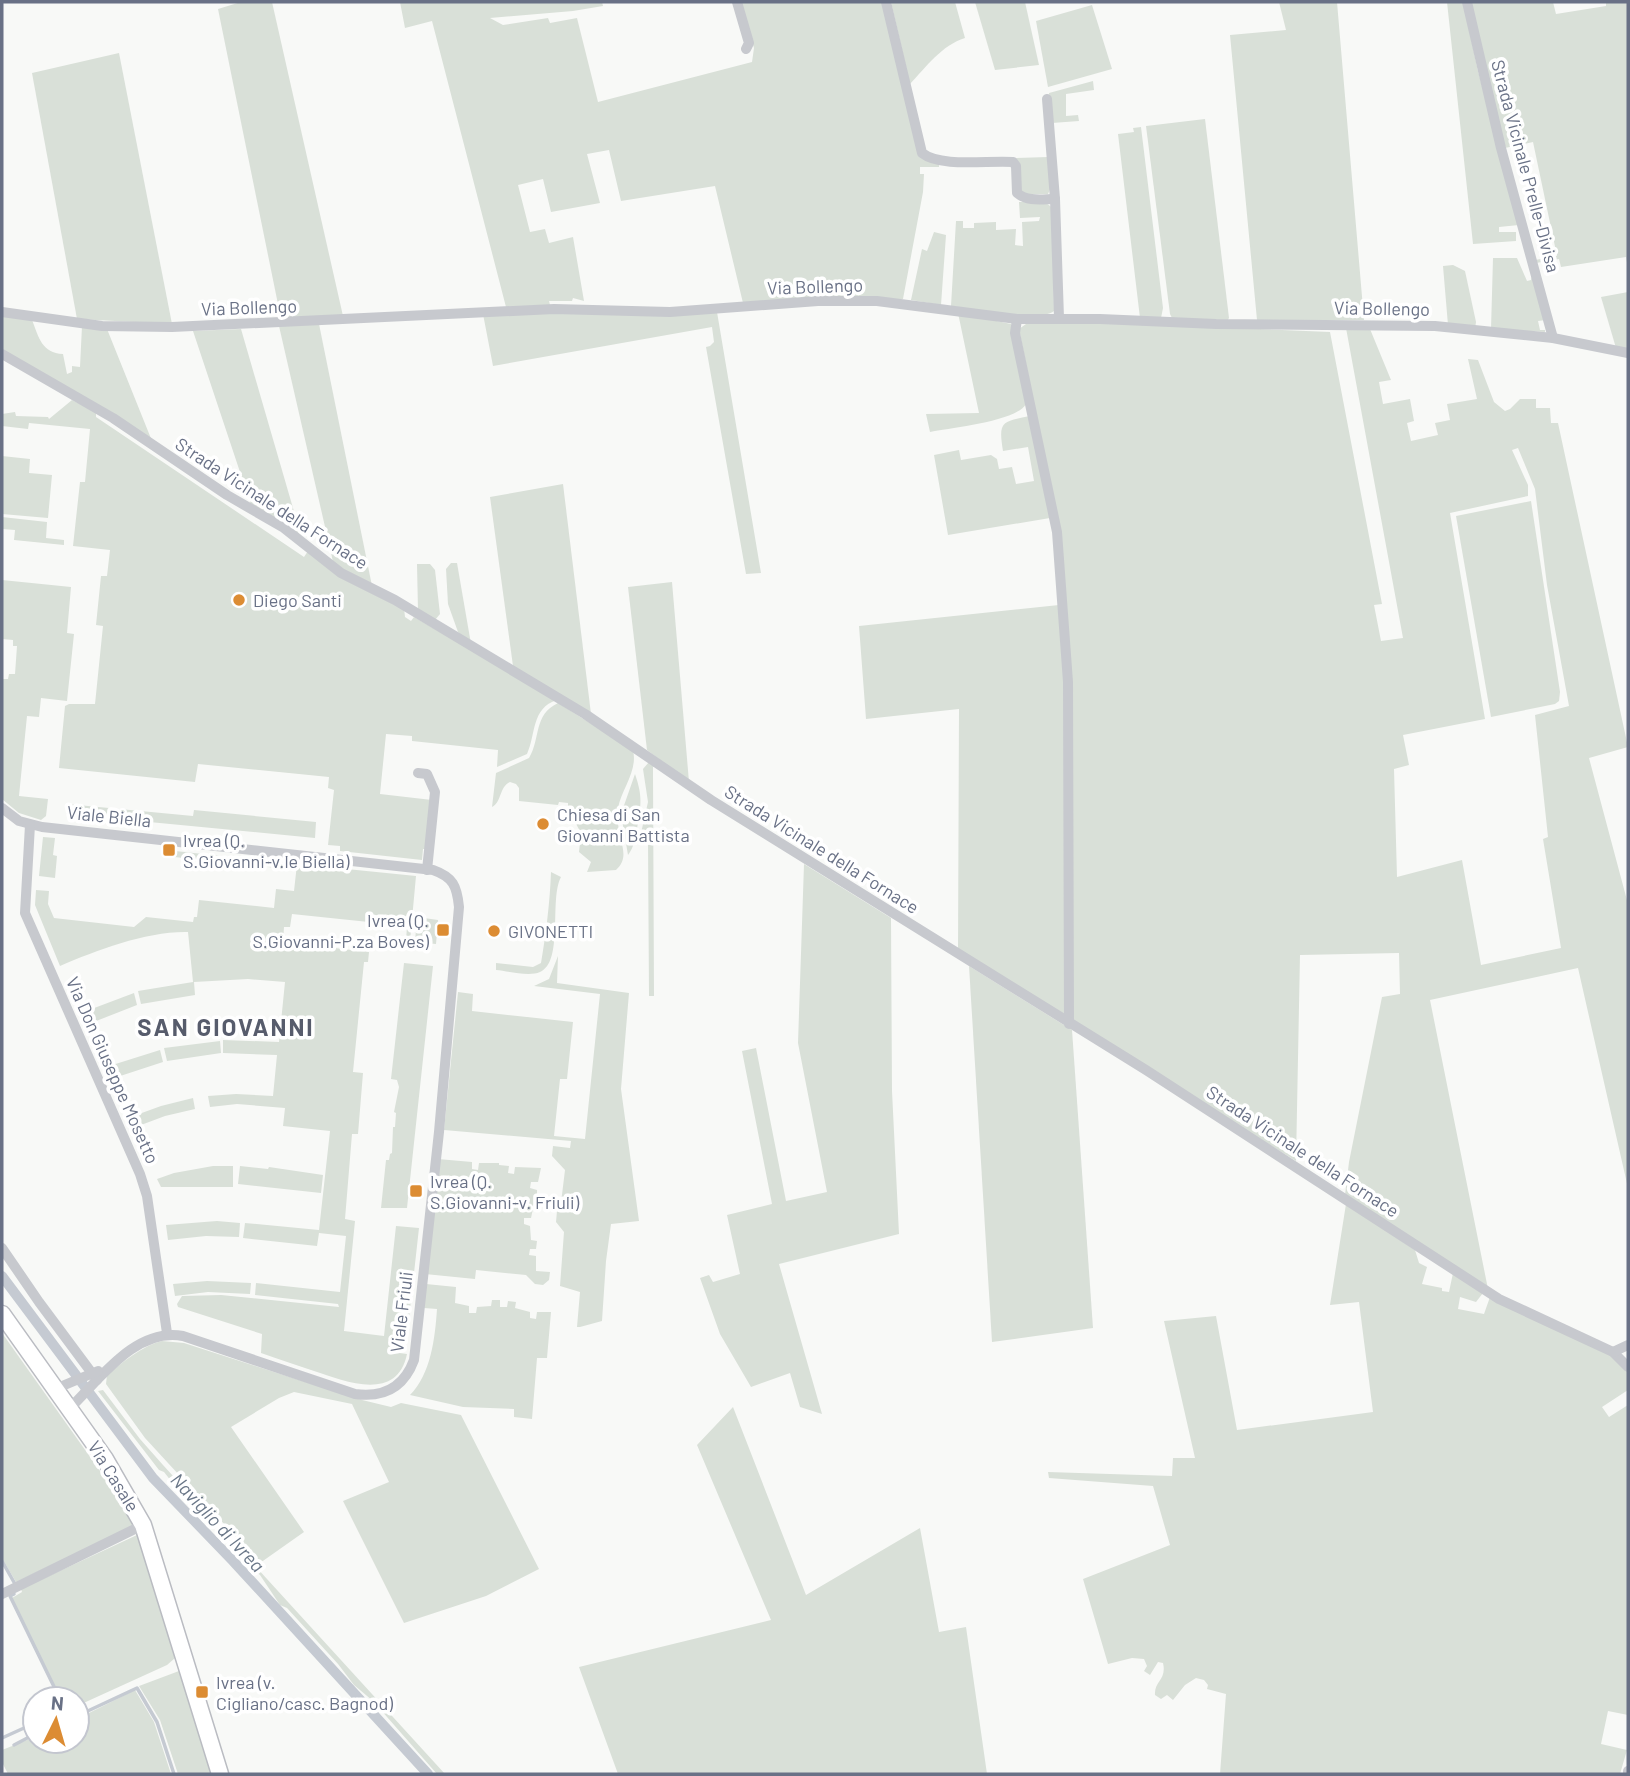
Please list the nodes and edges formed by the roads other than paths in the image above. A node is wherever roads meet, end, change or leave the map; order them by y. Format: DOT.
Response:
graph roads {
  1 [pos="737,2"];
  2 [pos="886,2"];
  3 [pos="1467,2"];
  4 [pos="746,49"];
  5 [pos="1047,99"];
  6 [pos="1055,199"];
  7 [pos="2,312"];
  8 [pos="1059,318"];
  9 [pos="1017,319"];
  10 [pos="1553,338"];
  11 [pos="1628,353"];
  12 [pos="2,355"];
  13 [pos="418,773"];
  14 [pos="2,808"];
  15 [pos="30,825"];
  16 [pos="426,869"];
  17 [pos="1069,1024"];
  18 [pos="2,1248"];
  19 [pos="2,1314"];
  20 [pos="167,1334"];
  21 [pos="1628,1345"];
  22 [pos="1612,1352"];
  23 [pos="1628,1367"];
  24 [pos="95,1376"];
  25 [pos="55,1389"];
  26 [pos="74,1404"];
  27 [pos="143,1525"];
  28 [pos="2,1594"];
  29 [pos="220,1774"];
  1 -- 4 [label="street"];
  2 -- 6 [label="street"];
  3 -- 10 [label="street, Strada Vicinale Prelle-Divisa"];
  5 -- 6 [label="street"];
  6 -- 8 [label="street"];
  7 -- 9 [label="street, Via Bollengo"];
  8 -- 9 [label="street, Via Bollengo"];
  8 -- 10 [label="street, Via Bollengo"];
  9 -- 17 [label="street"];
  10 -- 11 [label="street, Via Bollengo"];
  12 -- 17 [label="street, Strada Vicinale della Fornace"];
  13 -- 16 [label="street"];
  14 -- 15 [label="street, Viale Biella"];
  15 -- 16 [label="street, Viale Biella"];
  15 -- 20 [label="street, Via Don Giuseppe Mosetto"];
  16 -- 20 [label="street, Viale Friuli"];
  17 -- 22 [label="street, Strada Vicinale della Fornace"];
  18 -- 24 [label="street"];
  19 -- 25 [label="main road, Via Casale"];
  20 -- 24 [label="street"];
  21 -- 22 [label="street"];
  22 -- 23 [label="street, Strada Vicinale della Fornace"];
  24 -- 25 [label="street"];
  24 -- 26 [label="street"];
  25 -- 26 [label="main road, Via Casale"];
  26 -- 27 [label="main road, Via Casale"];
  27 -- 28 [label="street"];
  27 -- 29 [label="main road, Via Casale"];
}
